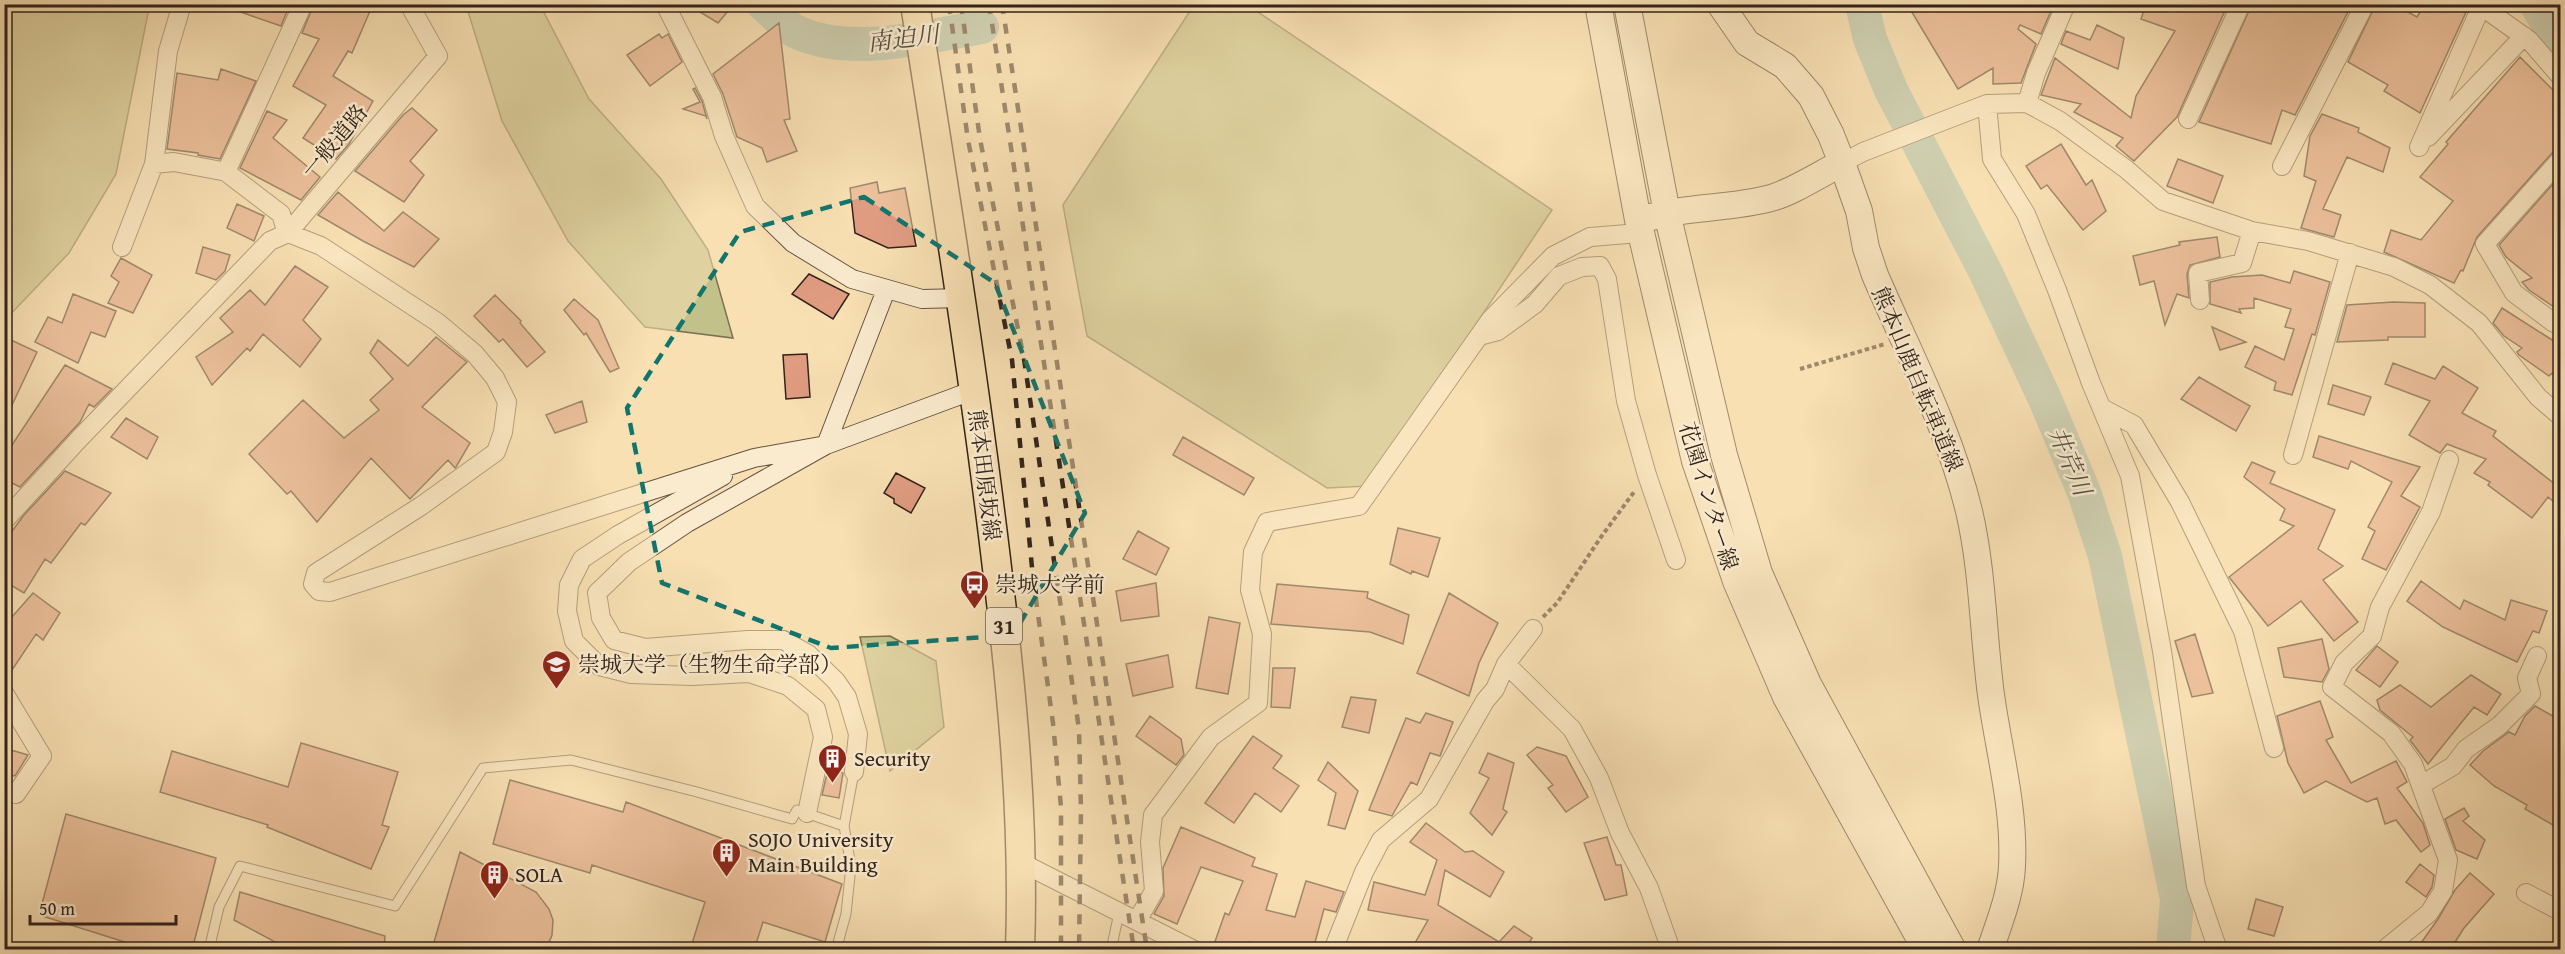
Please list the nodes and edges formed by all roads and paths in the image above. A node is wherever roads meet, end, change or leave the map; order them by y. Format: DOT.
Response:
graph roads {
  1 [pos="182,4"];
  2 [pos="303,4"];
  3 [pos="409,4"];
  4 [pos="665,4"];
  5 [pos="915,4"];
  6 [pos="1598,4"];
  7 [pos="1627,4"];
  8 [pos="2066,4"];
  9 [pos="2241,4"];
  10 [pos="2364,4"];
  11 [pos="2480,6"];
  12 [pos="1727,7"];
  13 [pos="2524,36"];
  14 [pos="2560,76"];
  15 [pos="2027,103"];
  16 [pos="1987,104"];
  17 [pos="2188,119"];
  18 [pos="2560,160"];
  19 [pos="1842,163"];
  20 [pos="154,164"];
  21 [pos="2282,166"];
  22 [pos="227,172"];
  23 [pos="1667,213"];
  24 [pos="1639,227"];
  25 [pos="2252,231"];
  26 [pos="287,234"];
  27 [pos="122,247"];
  28 [pos="2350,253"];
  29 [pos="886,290"];
  30 [pos="962,298"];
  31 [pos="2200,300"];
  32 [pos="2560,316"];
  33 [pos="1479,336"];
  34 [pos="1903,339"];
  35 [pos="1800,369"];
  36 [pos="974,390"];
  37 [pos="2102,408"];
  38 [pos="2560,416"];
  39 [pos="826,445"];
  40 [pos="2293,455"];
  41 [pos="754,459"];
  42 [pos="2449,460"];
  43 [pos="1647,475"];
  44 [pos="4,521"];
  45 [pos="1676,560"];
  46 [pos="1533,629"];
  47 [pos="2537,656"];
  48 [pos="1506,664"];
  49 [pos="4,693"];
  50 [pos="2274,748"];
  51 [pos="854,772"];
  52 [pos="2421,785"];
  53 [pos="16,794"];
  54 [pos="807,813"];
  55 [pos="844,826"];
  56 [pos="1022,863"];
  57 [pos="2526,893"];
  58 [pos="2560,911"];
  59 [pos="1119,914"];
  60 [pos="1920,914"];
  61 [pos="1137,921"];
  62 [pos="209,950"];
  63 [pos="836,950"];
  64 [pos="1020,950"];
  65 [pos="1111,950"];
  66 [pos="1194,950"];
  67 [pos="1333,950"];
  68 [pos="1671,950"];
  69 [pos="1926,950"];
  70 [pos="1953,950"];
  71 [pos="1990,950"];
  72 [pos="2218,950"];
  73 [pos="2384,950"];
  1 -- 20 [label="street"];
  2 -- 22 [label="street"];
  3 -- 26 [label="street, 一般道路"];
  4 -- 29 [label="street"];
  5 -- 30 [label="main road, 熊本田原坂線 / 31"];
  6 -- 24 [label="main road, 花園インター線"];
  7 -- 23 [label="main road, 花園インター線"];
  8 -- 15 [label="street"];
  9 -- 17 [label="street"];
  10 -- 21 [label="street"];
  11 -- 13 [label="street"];
  11 -- 13 [label="street"];
  12 -- 19 [label="main road, 熊本山鹿自転車道線"];
  13 -- 14 [label="street"];
  15 -- 16 [label="street"];
  15 -- 25 [label="street"];
  16 -- 19 [label="street"];
  16 -- 37 [label="street"];
  18 -- 32 [label="street"];
  19 -- 23 [label="main road"];
  19 -- 34 [label="main road, 熊本山鹿自転車道線"];
  20 -- 22 [label="street"];
  20 -- 27 [label="street"];
  22 -- 26 [label="street"];
  23 -- 24 [label="main road"];
  23 -- 60 [label="main road, 花園インター線"];
  24 -- 33 [label="street"];
  24 -- 60 [label="main road, 花園インター線"];
  25 -- 28 [label="street"];
  25 -- 31 [label="street"];
  26 -- 41 [label="street"];
  26 -- 44 [label="street"];
  28 -- 38 [label="street"];
  28 -- 40 [label="street"];
  29 -- 30 [label="street"];
  29 -- 39 [label="street"];
  30 -- 36 [label="main road, 熊本田原坂線 / 31"];
  33 -- 43 [label="street"];
  33 -- 61 [label="street"];
  34 -- 35 [label="path"];
  34 -- 71 [label="main road, 熊本山鹿自転車道線"];
  36 -- 39 [label="street"];
  36 -- 56 [label="main road, 熊本田原坂線 / 31"];
  37 -- 50 [label="street"];
  37 -- 72 [label="street"];
  39 -- 41 [label="street"];
  39 -- 51 [label="street"];
  41 -- 54 [label="street"];
  42 -- 52 [label="street"];
  43 -- 45 [label="street"];
  43 -- 46 [label="path"];
  46 -- 48 [label="street"];
  47 -- 52 [label="street"];
  48 -- 67 [label="street"];
  48 -- 68 [label="street"];
  49 -- 53 [label="street"];
  51 -- 55 [label="lane"];
  52 -- 73 [label="street"];
  54 -- 55 [label="lane"];
  54 -- 62 [label="lane"];
  55 -- 63 [label="lane"];
  56 -- 59 [label="street"];
  56 -- 64 [label="main road, 熊本田原坂線 / 31"];
  57 -- 58 [label="street"];
  59 -- 61 [label="street"];
  59 -- 65 [label="lane"];
  60 -- 69 [label="main road, 花園インター線"];
  60 -- 70 [label="main road, 花園インター線"];
  61 -- 66 [label="street"];
}
